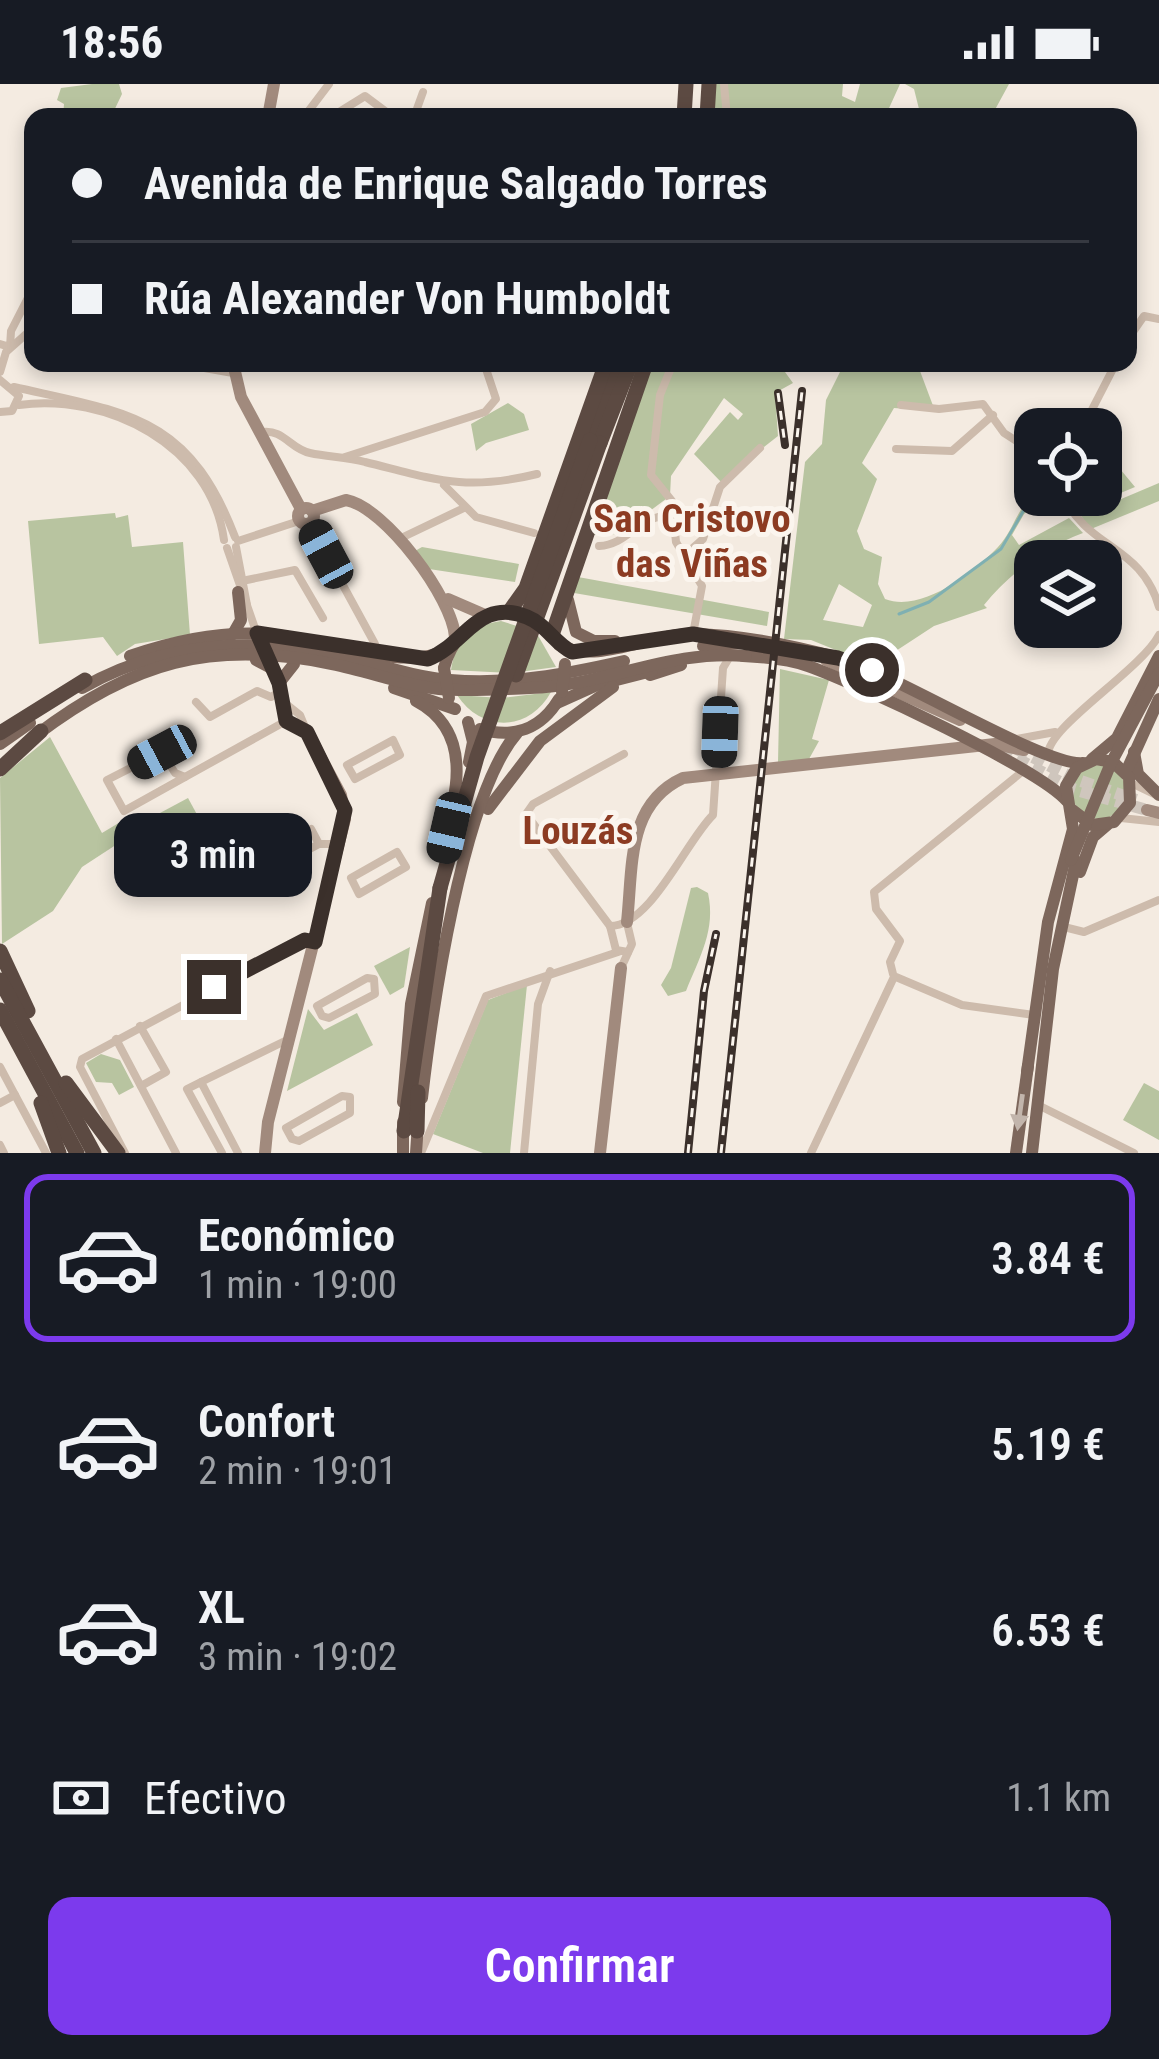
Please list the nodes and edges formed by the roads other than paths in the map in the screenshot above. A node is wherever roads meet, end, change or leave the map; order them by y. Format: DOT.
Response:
graph roads {
  1 [pos="329,84"];
  2 [pos="358,84"];
  3 [pos="423,92"];
  4 [pos="355,98"];
  5 [pos="311,108"];
  6 [pos="344,108"];
  7 [pos="381,108"];
  8 [pos="417,108"];
  9 [pos="24,305"];
  10 [pos="16,321"];
  11 [pos="24,327"];
  12 [pos="3,348"];
  13 [pos="235,372"];
  14 [pos="487,372"];
  15 [pos="603,372"];
  16 [pos="615,372"];
  17 [pos="627,372"];
  18 [pos="643,372"];
  19 [pos="669,372"];
  20 [pos="1111,372"];
  21 [pos="4,376"];
  22 [pos="19,405"];
  23 [pos="901,405"];
  24 [pos="1093,408"];
  25 [pos="0,413"];
  26 [pos="993,415"];
  27 [pos="260,433"];
  28 [pos="595,441"];
  29 [pos="1014,442"];
  30 [pos="760,448"];
  31 [pos="896,449"];
  32 [pos="344,458"];
  33 [pos="537,474"];
  34 [pos="443,484"];
  35 [pos="464,508"];
  36 [pos="676,515"];
  37 [pos="306,516"];
  38 [pos="1079,516"];
  39 [pos="534,533"];
  40 [pos="398,540"];
  41 [pos="232,543"];
  42 [pos="599,546"];
  43 [pos="685,555"];
  44 [pos="576,557"];
  45 [pos="240,586"];
  46 [pos="439,592"];
  47 [pos="1159,607"];
  48 [pos="509,613"];
  49 [pos="485,616"];
  50 [pos="323,618"];
  51 [pos="257,629"];
  52 [pos="232,634"];
  53 [pos="693,634"];
  54 [pos="1159,635"];
  55 [pos="652,637"];
  56 [pos="556,640"];
  57 [pos="452,643"];
  58 [pos="374,644"];
  59 [pos="745,649"];
  60 [pos="1159,656"];
  61 [pos="729,658"];
  62 [pos="708,660"];
  63 [pos="807,660"];
  64 [pos="294,664"];
  65 [pos="681,665"];
  66 [pos="1137,665"];
  67 [pos="271,670"];
  68 [pos="1159,673"];
  69 [pos="722,679"];
  70 [pos="85,680"];
  71 [pos="1122,680"];
  72 [pos="1159,683"];
  73 [pos="111,684"];
  74 [pos="1140,685"];
  75 [pos="388,686"];
  76 [pos="69,696"];
  77 [pos="268,696"];
  78 [pos="560,698"];
  79 [pos="1159,699"];
  80 [pos="196,702"];
  81 [pos="46,703"];
  82 [pos="452,704"];
  83 [pos="293,720"];
  84 [pos="467,722"];
  85 [pos="1123,723"];
  86 [pos="41,731"];
  87 [pos="1056,732"];
  88 [pos="0,733"];
  89 [pos="517,733"];
  90 [pos="980,739"];
  91 [pos="1017,739"];
  92 [pos="0,744"];
  93 [pos="1134,747"];
  94 [pos="624,754"];
  95 [pos="1048,757"];
  96 [pos="1086,762"];
  97 [pos="0,765"];
  98 [pos="1023,771"];
  99 [pos="718,772"];
  100 [pos="351,773"];
  101 [pos="177,778"];
  102 [pos="1128,778"];
  103 [pos="334,782"];
  104 [pos="1155,804"];
  105 [pos="1069,805"];
  106 [pos="1113,822"];
  107 [pos="1159,823"];
  108 [pos="449,828"];
  109 [pos="474,837"];
  110 [pos="319,844"];
  111 [pos="339,844"];
  112 [pos="1071,858"];
  113 [pos="333,872"];
  114 [pos="350,878"];
  115 [pos="1159,900"];
  116 [pos="610,926"];
  117 [pos="1067,928"];
  118 [pos="623,931"];
  119 [pos="315,942"];
  120 [pos="0,952"];
  121 [pos="622,952"];
  122 [pos="622,968"];
  123 [pos="551,970"];
  124 [pos="894,977"];
  125 [pos="0,980"];
  126 [pos="523,980"];
  127 [pos="300,1000"];
  128 [pos="538,1001"];
  129 [pos="25,1004"];
  130 [pos="317,1006"];
  131 [pos="0,1010"];
  132 [pos="1034,1015"];
  133 [pos="0,1022"];
  134 [pos="140,1026"];
  135 [pos="24,1038"];
  136 [pos="116,1039"];
  137 [pos="289,1040"];
  138 [pos="34,1056"];
  139 [pos="1042,1061"];
  140 [pos="0,1067"];
  141 [pos="1027,1072"];
  142 [pos="65,1082"];
  143 [pos="200,1082"];
  144 [pos="141,1086"];
  145 [pos="15,1095"];
  146 [pos="38,1097"];
  147 [pos="0,1103"];
  148 [pos="1037,1106"];
  149 [pos="268,1122"];
  150 [pos="286,1128"];
  151 [pos="410,1131"];
  152 [pos="46,1153"];
  153 [pos="59,1153"];
  154 [pos="77,1153"];
  155 [pos="94,1153"];
  156 [pos="122,1153"];
  157 [pos="176,1153"];
  158 [pos="222,1153"];
  159 [pos="238,1153"];
  160 [pos="265,1153"];
  161 [pos="403,1153"];
  162 [pos="418,1153"];
  163 [pos="524,1153"];
  164 [pos="600,1153"];
  165 [pos="811,1153"];
  166 [pos="1016,1153"];
  167 [pos="1032,1153"];
  168 [pos="1134,1153"];
  1 -- 5 [label="street"];
  2 -- 4 [label="street"];
  3 -- 8 [label="street"];
  4 -- 6 [label="street"];
  4 -- 7 [label="street"];
  9 -- 10 [label="street"];
  10 -- 11 [label="street"];
  10 -- 12 [label="street"];
  12 -- 21 [label="street"];
  13 -- 27 [label="street"];
  14 -- 32 [label="street"];
  15 -- 48 [label="highway"];
  16 -- 28 [label="highway"];
  17 -- 28 [label="highway"];
  18 -- 44 [label="highway"];
  19 -- 36 [label="street"];
  20 -- 24 [label="street"];
  21 -- 22 [label="street"];
  21 -- 41 [label="street"];
  22 -- 25 [label="street"];
  22 -- 41 [label="street"];
  23 -- 26 [label="street"];
  26 -- 29 [label="street"];
  26 -- 31 [label="street"];
  27 -- 32 [label="street"];
  27 -- 37 [label="street"];
  28 -- 151 [label="highway, bridge"];
  30 -- 43 [label="street"];
  32 -- 34 [label="street"];
  33 -- 34 [label="street"];
  34 -- 35 [label="street"];
  35 -- 39 [label="street"];
  35 -- 40 [label="street"];
  36 -- 42 [label="street"];
  36 -- 43 [label="street"];
  37 -- 40 [label="street"];
  37 -- 41 [label="street"];
  37 -- 58 [label="street"];
  38 -- 47 [label="street"];
  40 -- 46 [label="street"];
  41 -- 45 [label="street"];
  43 -- 53 [label="street"];
  44 -- 55 [label="main road"];
  44 -- 56 [label="highway"];
  45 -- 50 [label="street"];
  45 -- 51 [label="street"];
  45 -- 52 [label="main road"];
  46 -- 49 [label="street"];
  46 -- 57 [label="street"];
  48 -- 49 [label="main road"];
  48 -- 56 [label="main road"];
  49 -- 57 [label="main road"];
  51 -- 52 [label="main road"];
  51 -- 57 [label="main road"];
  51 -- 67 [label="street, bridge"];
  52 -- 70 [label="main road"];
  53 -- 55 [label="main road"];
  53 -- 59 [label="main road"];
  54 -- 66 [label="street"];
  55 -- 56 [label="main road"];
  56 -- 78 [label="main road, bridge"];
  57 -- 82 [label="main road, bridge"];
  59 -- 61 [label="main road"];
  59 -- 63 [label="main road"];
  59 -- 73 [label="main road"];
  59 -- 76 [label="main road"];
  60 -- 74 [label="main road"];
  61 -- 62 [label="main road"];
  61 -- 69 [label="street"];
  62 -- 65 [label="main road"];
  62 -- 69 [label="street"];
  63 -- 90 [label="street"];
  63 -- 91 [label="main road"];
  64 -- 67 [label="main road"];
  64 -- 67 [label="main road"];
  64 -- 75 [label="main road"];
  65 -- 78 [label="main road"];
  65 -- 109 [label="main road"];
  66 -- 71 [label="street"];
  66 -- 74 [label="street"];
  67 -- 73 [label="main road"];
  67 -- 77 [label="street"];
  67 -- 83 [label="street"];
  68 -- 112 [label="main road, bridge"];
  69 -- 99 [label="street"];
  70 -- 76 [label="main road"];
  70 -- 81 [label="highway"];
  71 -- 74 [label="street"];
  71 -- 87 [label="street"];
  72 -- 112 [label="main road, bridge"];
  73 -- 86 [label="main road"];
  74 -- 85 [label="main road"];
  75 -- 82 [label="main road"];
  75 -- 108 [label="main road"];
  76 -- 81 [label="highway"];
  76 -- 92 [label="main road"];
  77 -- 80 [label="street"];
  77 -- 83 [label="street"];
  78 -- 89 [label="main road"];
  79 -- 93 [label="main road"];
  81 -- 88 [label="highway"];
  82 -- 84 [label="main road"];
  83 -- 101 [label="street"];
  83 -- 103 [label="street"];
  84 -- 89 [label="main road"];
  84 -- 108 [label="main road"];
  85 -- 95 [label="main road"];
  85 -- 96 [label="main road"];
  86 -- 97 [label="highway"];
  87 -- 91 [label="street"];
  87 -- 95 [label="street"];
  89 -- 109 [label="main road"];
  90 -- 95 [label="street"];
  90 -- 98 [label="main road"];
  90 -- 99 [label="street"];
  91 -- 95 [label="main road"];
  93 -- 102 [label="main road"];
  93 -- 104 [label="main road"];
  94 -- 116 [label="street"];
  95 -- 96 [label="main road"];
  96 -- 102 [label="main road"];
  96 -- 105 [label="main road"];
  98 -- 105 [label="main road"];
  98 -- 112 [label="main road"];
  98 -- 124 [label="street"];
  99 -- 118 [label="street"];
  99 -- 118 [label="street"];
  100 -- 100 [label="street"];
  100 -- 103 [label="street"];
  101 -- 101 [label="street"];
  102 -- 104 [label="street"];
  102 -- 106 [label="main road"];
  103 -- 111 [label="street"];
  105 -- 106 [label="main road"];
  105 -- 112 [label="main road"];
  106 -- 107 [label="street"];
  106 -- 117 [label="main road"];
  108 -- 151 [label="main road"];
  109 -- 151 [label="main road"];
  110 -- 110 [label="street"];
  110 -- 111 [label="street"];
  111 -- 113 [label="street"];
  112 -- 132 [label="main road"];
  112 -- 139 [label="main road"];
  112 -- 141 [label="main road"];
  113 -- 114 [label="street"];
  113 -- 119 [label="street"];
  114 -- 114 [label="street"];
  115 -- 117 [label="street"];
  116 -- 118 [label="street"];
  116 -- 118 [label="street"];
  117 -- 139 [label="main road"];
  118 -- 121 [label="street"];
  118 -- 121 [label="street"];
  119 -- 127 [label="street"];
  119 -- 134 [label="street"];
  120 -- 129 [label="highway"];
  121 -- 122 [label="street"];
  121 -- 123 [label="street"];
  122 -- 164 [label="street"];
  123 -- 126 [label="street"];
  123 -- 128 [label="street"];
  124 -- 132 [label="street"];
  124 -- 165 [label="street"];
  125 -- 135 [label="highway"];
  126 -- 128 [label="street"];
  126 -- 162 [label="street"];
  127 -- 130 [label="street"];
  127 -- 137 [label="street"];
  128 -- 163 [label="street"];
  129 -- 135 [label="highway"];
  129 -- 142 [label="highway"];
  130 -- 130 [label="street"];
  131 -- 135 [label="highway"];
  132 -- 141 [label="main road"];
  133 -- 135 [label="highway"];
  133 -- 146 [label="highway"];
  134 -- 136 [label="street"];
  134 -- 144 [label="street"];
  135 -- 138 [label="highway"];
  136 -- 144 [label="street"];
  136 -- 156 [label="street"];
  137 -- 143 [label="street"];
  137 -- 149 [label="street"];
  138 -- 142 [label="highway"];
  138 -- 146 [label="highway"];
  138 -- 154 [label="highway"];
  138 -- 155 [label="highway"];
  139 -- 148 [label="main road"];
  140 -- 145 [label="street"];
  141 -- 166 [label="main road, one-way"];
  142 -- 156 [label="highway"];
  143 -- 158 [label="street"];
  143 -- 159 [label="street"];
  144 -- 157 [label="street"];
  145 -- 147 [label="street"];
  145 -- 152 [label="street"];
  146 -- 153 [label="highway"];
  148 -- 167 [label="main road"];
  148 -- 168 [label="street"];
  149 -- 150 [label="street"];
  149 -- 160 [label="street"];
  150 -- 150 [label="street"];
  151 -- 161 [label="main road"];
  151 -- 162 [label="main road"];
}
